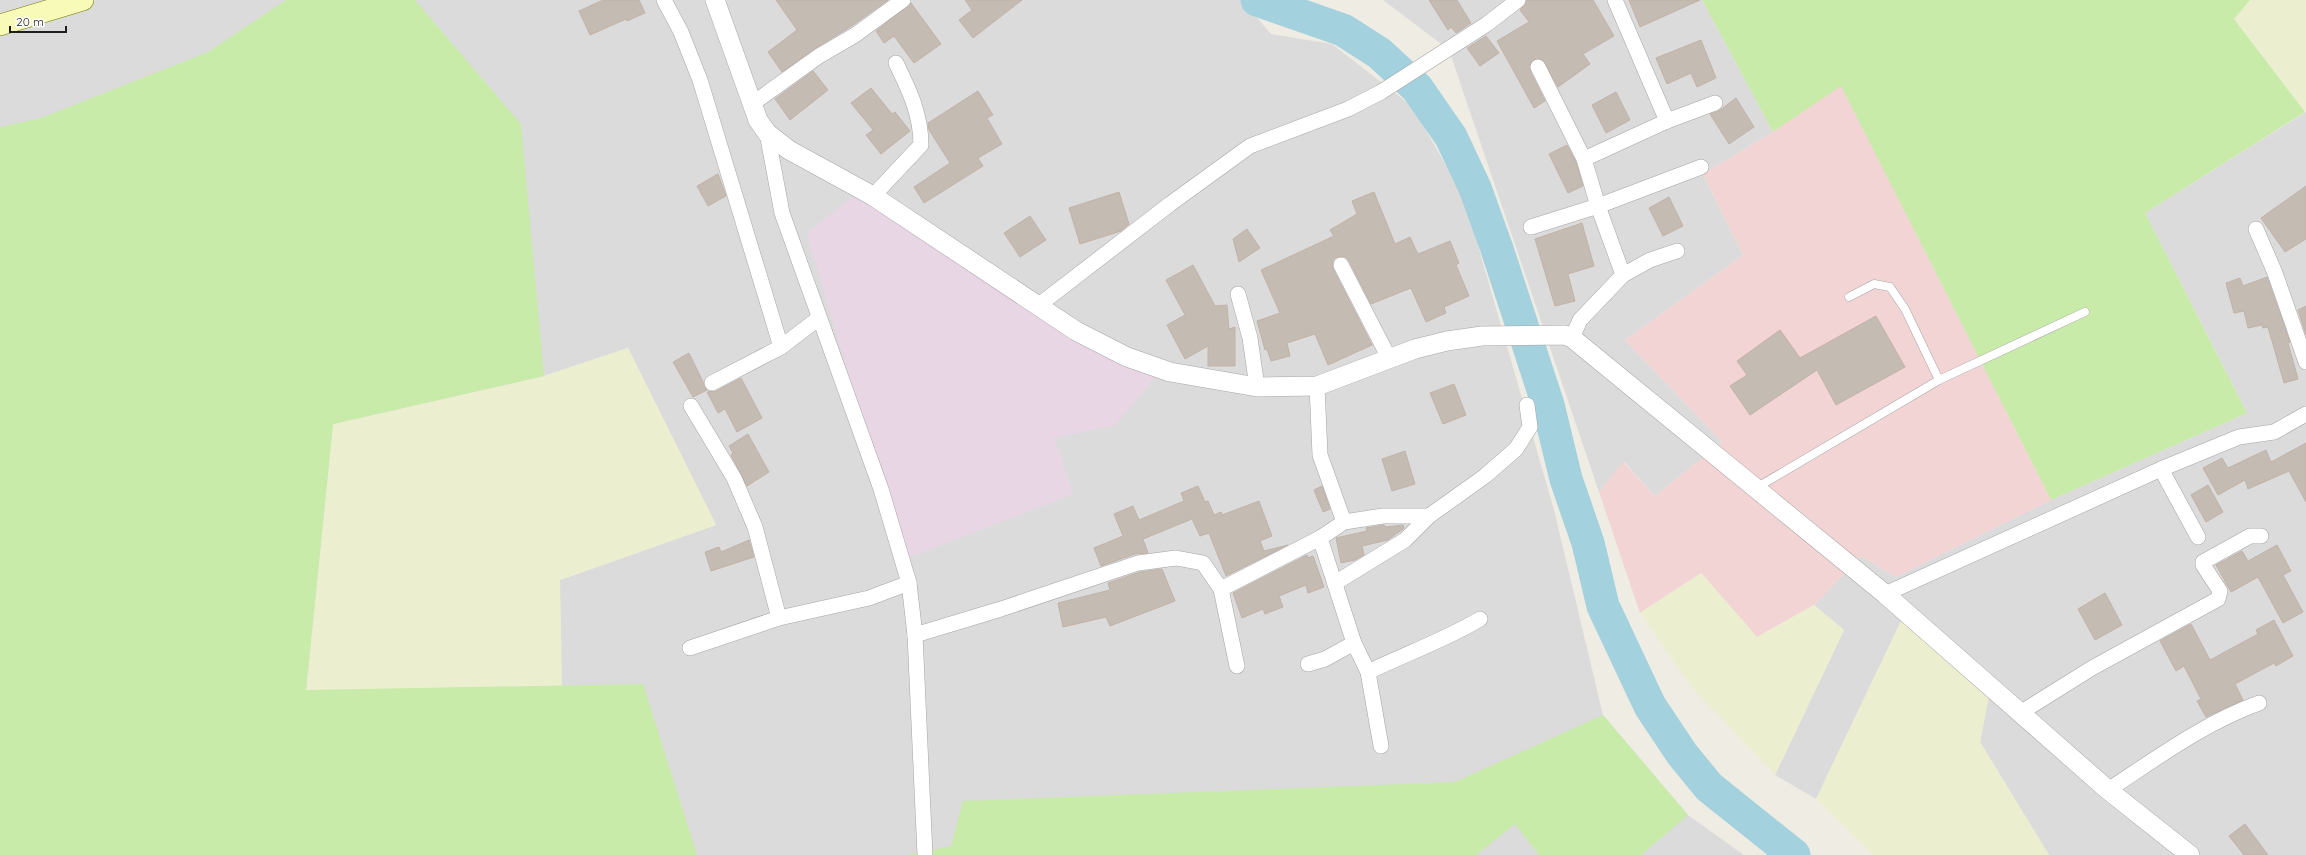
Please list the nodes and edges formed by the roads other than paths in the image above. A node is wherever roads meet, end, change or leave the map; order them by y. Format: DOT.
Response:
graph roads {
  1 [pos="83,0"];
  2 [pos="664,0"];
  3 [pos="715,0"];
  4 [pos="903,0"];
  5 [pos="1518,0"];
  6 [pos="1615,0"];
  7 [pos="0,25"];
  8 [pos="896,63"];
  9 [pos="1538,67"];
  10 [pos="1715,103"];
  11 [pos="752,104"];
  12 [pos="1667,121"];
  13 [pos="767,133"];
  14 [pos="1584,159"];
  15 [pos="1701,167"];
  16 [pos="873,196"];
  17 [pos="1598,206"];
  18 [pos="1531,227"];
  19 [pos="2256,228"];
  20 [pos="1678,251"];
  21 [pos="1341,265"];
  22 [pos="1623,275"];
  23 [pos="1238,294"];
  24 [pos="1849,297"];
  25 [pos="1039,305"];
  26 [pos="2085,312"];
  27 [pos="814,321"];
  28 [pos="1568,337"];
  29 [pos="781,347"];
  30 [pos="1389,358"];
  31 [pos="2306,362"];
  32 [pos="1939,380"];
  33 [pos="712,382"];
  34 [pos="1318,386"];
  35 [pos="1257,387"];
  36 [pos="1527,405"];
  37 [pos="691,406"];
  38 [pos="2306,414"];
  39 [pos="2161,469"];
  40 [pos="1756,488"];
  41 [pos="1429,516"];
  42 [pos="1344,522"];
  43 [pos="2261,536"];
  44 [pos="2198,537"];
  45 [pos="1320,538"];
  46 [pos="1335,583"];
  47 [pos="903,586"];
  48 [pos="1221,589"];
  49 [pos="1885,594"];
  50 [pos="779,618"];
  51 [pos="1480,619"];
  52 [pos="915,635"];
  53 [pos="1354,643"];
  54 [pos="690,648"];
  55 [pos="1308,664"];
  56 [pos="1237,666"];
  57 [pos="1368,672"];
  58 [pos="2259,703"];
  59 [pos="2020,713"];
  60 [pos="1382,746"];
  61 [pos="2108,790"];
  62 [pos="925,855"];
  63 [pos="2190,855"];
  1 -- 7 [label="main road"];
  2 -- 29 [label="street"];
  3 -- 11 [label="street"];
  4 -- 11 [label="street"];
  5 -- 25 [label="street"];
  6 -- 12 [label="street"];
  8 -- 16 [label="street"];
  9 -- 14 [label="street"];
  10 -- 12 [label="street"];
  11 -- 13 [label="street"];
  12 -- 14 [label="street"];
  13 -- 16 [label="street"];
  13 -- 27 [label="street"];
  14 -- 17 [label="street"];
  15 -- 17 [label="street"];
  16 -- 25 [label="street"];
  17 -- 18 [label="street"];
  17 -- 22 [label="street"];
  19 -- 31 [label="street"];
  20 -- 22 [label="street"];
  21 -- 30 [label="street"];
  22 -- 28 [label="street"];
  23 -- 35 [label="street"];
  24 -- 32 [label="lane"];
  25 -- 35 [label="street"];
  26 -- 32 [label="lane"];
  27 -- 29 [label="street"];
  27 -- 47 [label="street"];
  28 -- 30 [label="street"];
  28 -- 40 [label="street"];
  29 -- 33 [label="street"];
  30 -- 34 [label="street"];
  32 -- 40 [label="lane"];
  34 -- 35 [label="street"];
  34 -- 42 [label="street"];
  36 -- 41 [label="street"];
  37 -- 50 [label="street"];
  38 -- 39 [label="street"];
  39 -- 44 [label="street"];
  39 -- 49 [label="street"];
  40 -- 49 [label="street"];
  41 -- 42 [label="street"];
  41 -- 46 [label="street"];
  42 -- 45 [label="street"];
  43 -- 59 [label="street"];
  45 -- 46 [label="street"];
  45 -- 48 [label="street"];
  46 -- 53 [label="street"];
  47 -- 50 [label="street"];
  47 -- 52 [label="street"];
  48 -- 52 [label="street"];
  48 -- 56 [label="street"];
  49 -- 59 [label="street"];
  50 -- 54 [label="street"];
  51 -- 57 [label="street"];
  52 -- 62 [label="street"];
  53 -- 55 [label="street"];
  53 -- 57 [label="street"];
  57 -- 60 [label="street"];
  58 -- 61 [label="street"];
  59 -- 61 [label="street"];
  61 -- 63 [label="street"];
}
